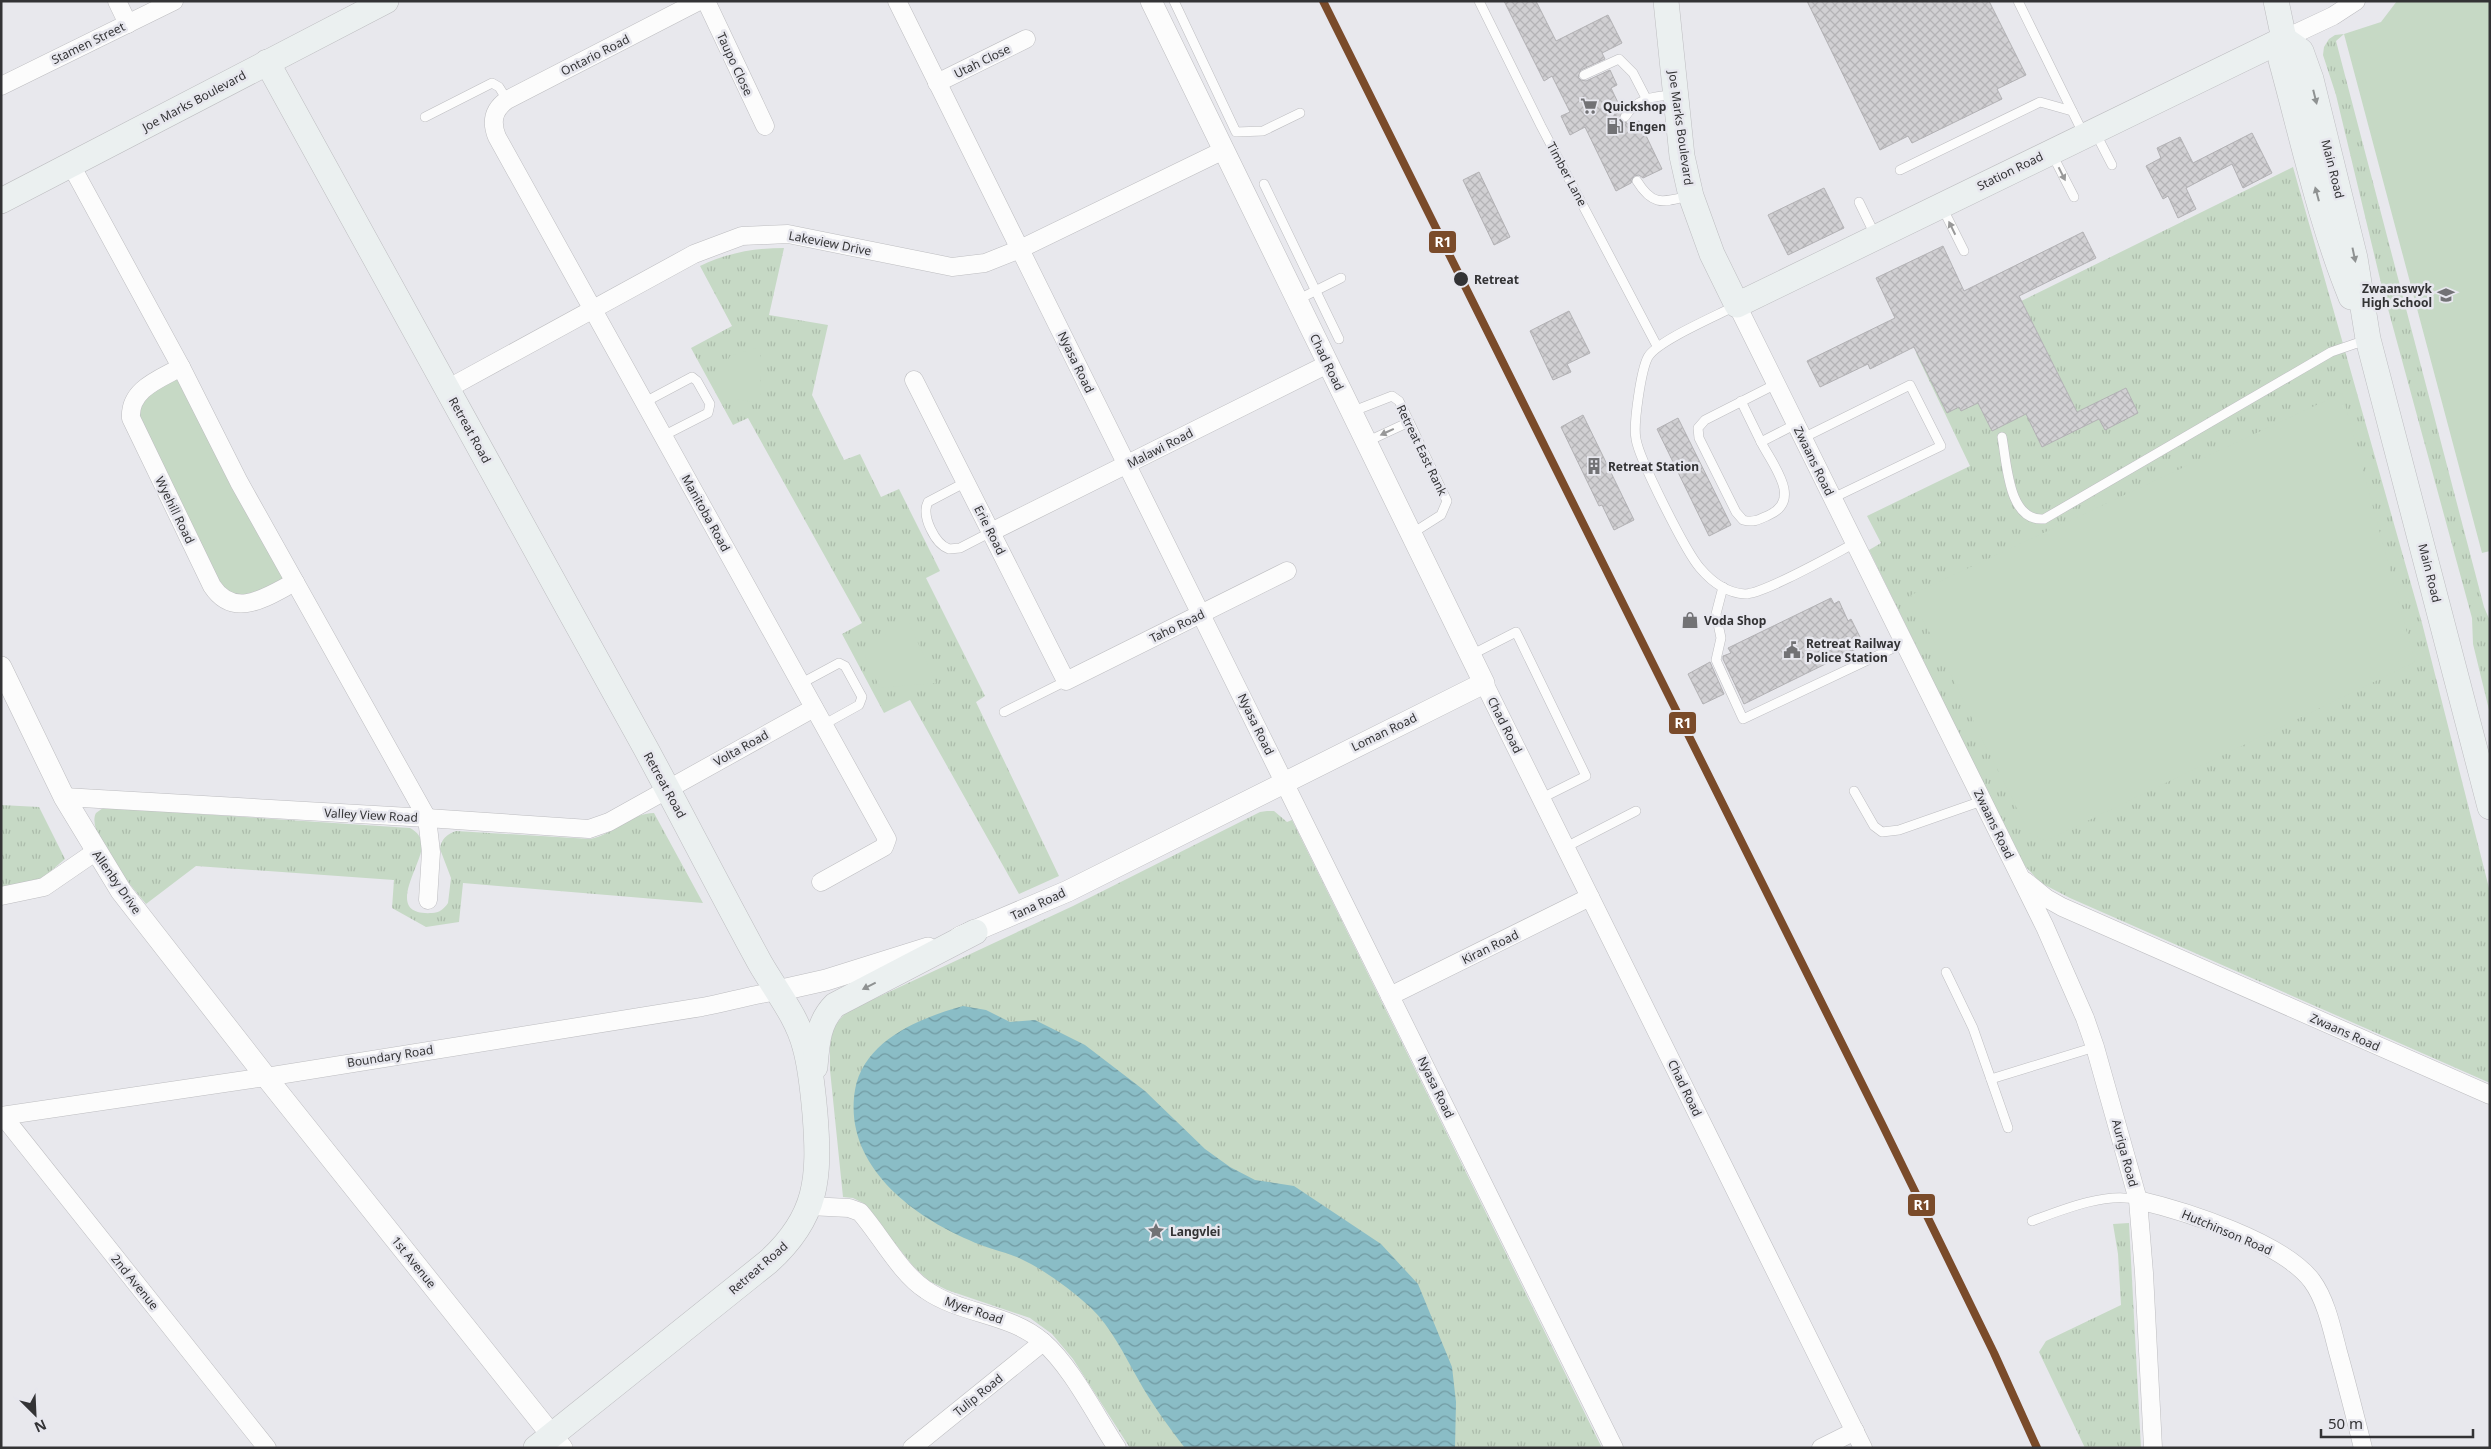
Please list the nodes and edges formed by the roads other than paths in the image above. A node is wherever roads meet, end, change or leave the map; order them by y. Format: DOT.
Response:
graph roads {
  1 [pos="117,1"];
  2 [pos="174,1"];
  3 [pos="386,1"];
  4 [pos="699,1"];
  5 [pos="706,1"];
  6 [pos="897,1"];
  7 [pos="1151,1"];
  8 [pos="1174,1"];
  9 [pos="1478,1"];
  10 [pos="1666,1"];
  11 [pos="2018,1"];
  12 [pos="2276,1"];
  13 [pos="2356,1"];
  14 [pos="128,24"];
  15 [pos="1026,39"];
  16 [pos="2284,40"];
  17 [pos="267,62"];
  18 [pos="1584,75"];
  19 [pos="937,83"];
  20 [pos="1,86"];
  21 [pos="1676,95"];
  22 [pos="1646,98"];
  23 [pos="507,100"];
  24 [pos="2072,111"];
  25 [pos="1300,113"];
  26 [pos="494,114"];
  27 [pos="425,116"];
  28 [pos="1625,117"];
  29 [pos="765,126"];
  30 [pos="2089,132"];
  31 [pos="1224,150"];
  32 [pos="2051,151"];
  33 [pos="71,165"];
  34 [pos="2112,166"];
  35 [pos="1900,170"];
  36 [pos="1636,181"];
  37 [pos="1264,184"];
  38 [pos="1691,196"];
  39 [pos="2074,197"];
  40 [pos="1,201"];
  41 [pos="1859,202"];
  42 [pos="1941,205"];
  43 [pos="1876,237"];
  44 [pos="1020,249"];
  45 [pos="1964,251"];
  46 [pos="1340,278"];
  47 [pos="1316,290"];
  48 [pos="1297,300"];
  49 [pos="1737,305"];
  50 [pos="593,309"];
  51 [pos="1339,339"];
  52 [pos="2368,339"];
  53 [pos="1657,346"];
  54 [pos="1328,364"];
  55 [pos="181,367"];
  56 [pos="914,380"];
  57 [pos="1776,384"];
  58 [pos="447,389"];
  59 [pos="1741,401"];
  60 [pos="645,402"];
  61 [pos="1352,412"];
  62 [pos="1409,422"];
  63 [pos="1799,431"];
  64 [pos="663,436"];
  65 [pos="2002,437"];
  66 [pos="1366,442"];
  67 [pos="1761,442"];
  68 [pos="1127,464"];
  69 [pos="966,482"];
  70 [pos="1833,498"];
  71 [pos="991,532"];
  72 [pos="1411,534"];
  73 [pos="1855,543"];
  74 [pos="1287,571"];
  75 [pos="295,582"];
  76 [pos="1722,588"];
  77 [pos="1201,614"];
  78 [pos="1904,643"];
  79 [pos="1470,655"];
  80 [pos="1,667"];
  81 [pos="1066,681"];
  82 [pos="1484,683"];
  83 [pos="800,684"];
  84 [pos="814,708"];
  85 [pos="1004,712"];
  86 [pos="824,725"];
  87 [pos="1284,781"];
  88 [pos="668,788"];
  89 [pos="1854,791"];
  90 [pos="64,797"];
  91 [pos="1542,798"];
  92 [pos="1982,801"];
  93 [pos="2490,807"];
  94 [pos="1636,811"];
  95 [pos="427,818"];
  96 [pos="1566,847"];
  97 [pos="95,852"];
  98 [pos="2020,876"];
  99 [pos="821,882"];
  100 [pos="1,896"];
  101 [pos="1590,897"];
  102 [pos="428,900"];
  103 [pos="975,932"];
  104 [pos="1946,972"];
  105 [pos="777,991"];
  106 [pos="1390,996"];
  107 [pos="2095,1048"];
  108 [pos="266,1077"];
  109 [pos="1991,1078"];
  110 [pos="2490,1095"];
  111 [pos="813,1100"];
  112 [pos="2,1116"];
  113 [pos="2008,1128"];
  114 [pos="2138,1200"];
  115 [pos="809,1206"];
  116 [pos="2032,1221"];
  117 [pos="1043,1342"];
  118 [pos="1854,1431"];
  119 [pos="550,1443"];
  120 [pos="267,1448"];
  121 [pos="912,1448"];
  122 [pos="1117,1448"];
  123 [pos="1614,1448"];
  124 [pos="1821,1448"];
  125 [pos="1863,1448"];
  126 [pos="2153,1448"];
  127 [pos="2363,1448"];
  1 -- 14 [label="street"];
  2 -- 14 [label="street, Stamen Street"];
  3 -- 17 [label="main road, Joe Marks Boulevard"];
  4 -- 23 [label="street, Ontario Road"];
  5 -- 29 [label="street, Taupo Close"];
  6 -- 19 [label="street, Nyasa Road"];
  7 -- 31 [label="street, Chad Road"];
  8 -- 25 [label="lane"];
  9 -- 53 [label="lane, Timber Lane"];
  10 -- 21 [label="main road, Joe Marks Boulevard"];
  11 -- 24 [label="lane"];
  12 -- 16 [label="main road, Main Road"];
  13 -- 16 [label="street"];
  14 -- 20 [label="street, Stamen Street"];
  15 -- 19 [label="street, Utah Close"];
  16 -- 30 [label="main road, Station Road"];
  16 -- 52 [label="main road, Main Road"];
  17 -- 33 [label="main road, Joe Marks Boulevard"];
  17 -- 58 [label="main road, Retreat Road"];
  18 -- 22 [label="lane"];
  19 -- 44 [label="street, Nyasa Road"];
  21 -- 22 [label="lane"];
  21 -- 38 [label="main road, Joe Marks Boulevard"];
  22 -- 28 [label="lane"];
  23 -- 26 [label="street, Ontario Road"];
  23 -- 27 [label="lane"];
  24 -- 30 [label="lane"];
  24 -- 35 [label="lane"];
  26 -- 50 [label="street, Manitoba Road"];
  30 -- 32 [label="main road, Station Road"];
  30 -- 34 [label="lane"];
  31 -- 44 [label="street, Lakeview Drive"];
  31 -- 48 [label="street, Chad Road"];
  32 -- 39 [label="lane, one-way"];
  32 -- 42 [label="main road, Station Road"];
  33 -- 40 [label="main road, Joe Marks Boulevard"];
  33 -- 55 [label="street"];
  36 -- 38 [label="lane"];
  37 -- 47 [label="lane"];
  38 -- 49 [label="main road, Joe Marks Boulevard"];
  41 -- 43 [label="lane"];
  42 -- 43 [label="main road, Station Road"];
  45 -- 42 [label="lane, one-way"];
  43 -- 49 [label="main road, Station Road"];
  44 -- 50 [label="street, Lakeview Drive"];
  44 -- 68 [label="street, Nyasa Road"];
  46 -- 47 [label="lane"];
  47 -- 48 [label="lane"];
  47 -- 51 [label="lane"];
  48 -- 54 [label="street, Chad Road"];
  49 -- 53 [label="lane"];
  49 -- 57 [label="street, Zwaans Road"];
  50 -- 58 [label="street, Lakeview Drive"];
  50 -- 60 [label="street, Manitoba Road"];
  52 -- 65 [label="lane"];
  52 -- 93 [label="main road, Main Road"];
  53 -- 76 [label="lane"];
  54 -- 61 [label="street, Chad Road"];
  54 -- 68 [label="street, Malawi Road"];
  55 -- 75 [label="street"];
  55 -- 75 [label="street, Wyehill Road"];
  56 -- 69 [label="street, Erie Road"];
  57 -- 59 [label="lane"];
  57 -- 63 [label="street, Zwaans Road"];
  58 -- 88 [label="main road, Retreat Road"];
  59 -- 67 [label="lane"];
  59 -- 67 [label="lane"];
  60 -- 64 [label="street, Manitoba Road"];
  60 -- 64 [label="lane"];
  61 -- 62 [label="lane, Retreat East Rank"];
  61 -- 66 [label="street, Chad Road"];
  62 -- 66 [label="lane, one-way"];
  62 -- 72 [label="lane, Retreat East Rank"];
  63 -- 67 [label="lane"];
  63 -- 70 [label="street, Zwaans Road"];
  63 -- 70 [label="lane"];
  64 -- 83 [label="street, Manitoba Road"];
  66 -- 72 [label="street, Chad Road"];
  68 -- 71 [label="street, Malawi Road"];
  68 -- 77 [label="street, Nyasa Road"];
  69 -- 71 [label="street, Erie Road"];
  69 -- 71 [label="lane"];
  70 -- 73 [label="street, Zwaans Road"];
  71 -- 81 [label="street, Erie Road"];
  72 -- 79 [label="street, Chad Road"];
  73 -- 76 [label="lane"];
  73 -- 78 [label="street, Zwaans Road"];
  74 -- 77 [label="street, Taho Road"];
  75 -- 95 [label="street"];
  76 -- 78 [label="lane"];
  77 -- 81 [label="street, Taho Road"];
  77 -- 87 [label="street, Nyasa Road"];
  78 -- 92 [label="street, Zwaans Road"];
  79 -- 82 [label="street, Chad Road"];
  79 -- 91 [label="lane"];
  80 -- 90 [label="street, Allenby Drive"];
  81 -- 85 [label="lane"];
  82 -- 87 [label="street, Loman Road"];
  82 -- 91 [label="street, Chad Road"];
  83 -- 84 [label="street, Manitoba Road"];
  83 -- 86 [label="lane"];
  84 -- 86 [label="street, Manitoba Road"];
  84 -- 88 [label="street, Volta Road"];
  86 -- 99 [label="street, Manitoba Road"];
  87 -- 103 [label="street, Tana Road"];
  87 -- 106 [label="street, Nyasa Road"];
  88 -- 95 [label="street, Valley View Road"];
  88 -- 105 [label="main road, Retreat Road"];
  89 -- 92 [label="lane"];
  90 -- 95 [label="street, Valley View Road"];
  90 -- 97 [label="street, Allenby Drive"];
  91 -- 96 [label="street, Chad Road"];
  92 -- 98 [label="street, Zwaans Road"];
  94 -- 96 [label="lane"];
  95 -- 102 [label="street"];
  96 -- 101 [label="street, Chad Road"];
  97 -- 100 [label="street"];
  97 -- 108 [label="street, Allenby Drive"];
  98 -- 107 [label="street, Auriga Road"];
  98 -- 110 [label="street, Zwaans Road"];
  101 -- 106 [label="street, Kiran Road"];
  101 -- 118 [label="street, Chad Road"];
  103 -- 105 [label="street, Tana Road"];
  103 -- 111 [label="main road, one-way"];
  104 -- 109 [label="lane"];
  105 -- 108 [label="street, Boundary Road"];
  105 -- 111 [label="main road, Retreat Road"];
  106 -- 123 [label="street, Nyasa Road"];
  107 -- 109 [label="lane"];
  107 -- 114 [label="street, Auriga Road"];
  108 -- 112 [label="street, Boundary Road"];
  108 -- 119 [label="street, 1st Avenue"];
  109 -- 113 [label="lane"];
  111 -- 115 [label="main road, Retreat Road"];
  112 -- 120 [label="street, 2nd Avenue"];
  114 -- 116 [label="lane"];
  114 -- 126 [label="street, Auriga Road"];
  114 -- 127 [label="street, Hutchinson Road"];
  115 -- 117 [label="street, Myer Road"];
  115 -- 119 [label="main road, Retreat Road"];
  117 -- 121 [label="street, Tulip Road"];
  117 -- 122 [label="street, Myer Road"];
  118 -- 124 [label="street"];
  118 -- 125 [label="street, Chad Road"];
}
